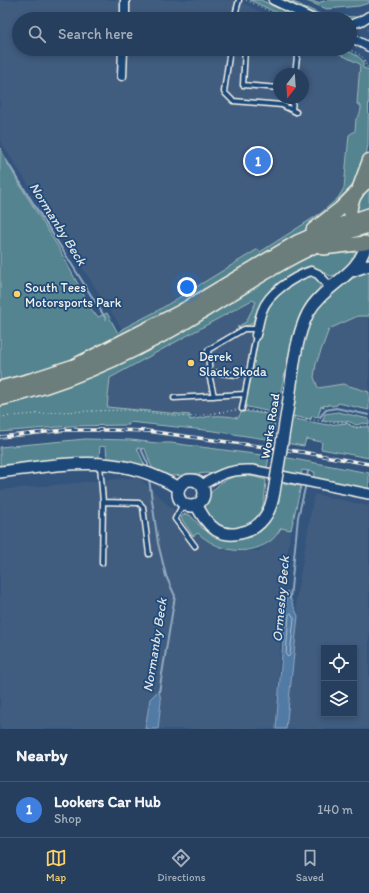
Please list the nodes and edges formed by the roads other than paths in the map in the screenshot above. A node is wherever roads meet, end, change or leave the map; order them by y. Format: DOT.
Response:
graph roads {
  1 [pos="125,0"];
  2 [pos="239,0"];
  3 [pos="273,0"];
  4 [pos="124,12"];
  5 [pos="236,12"];
  6 [pos="298,12"];
  7 [pos="369,16"];
  8 [pos="357,22"];
  9 [pos="357,41"];
  10 [pos="369,47"];
  11 [pos="123,56"];
  12 [pos="229,56"];
  13 [pos="245,56"];
  14 [pos="297,56"];
  15 [pos="296,68"];
  16 [pos="122,76"];
  17 [pos="273,88"];
  18 [pos="293,104"];
  19 [pos="369,160"];
  20 [pos="369,181"];
  21 [pos="357,192"];
  22 [pos="369,215"];
  23 [pos="352,225"];
  24 [pos="369,226"];
  25 [pos="366,245"];
  26 [pos="297,248"];
  27 [pos="369,265"];
  28 [pos="351,271"];
  29 [pos="330,287"];
  30 [pos="256,332"];
  31 [pos="210,372"];
  32 [pos="238,376"];
  33 [pos="0,388"];
  34 [pos="245,394"];
  35 [pos="214,396"];
  36 [pos="174,398"];
  37 [pos="0,399"];
  38 [pos="242,409"];
  39 [pos="100,463"];
  40 [pos="0,472"];
  41 [pos="202,485"];
  42 [pos="178,488"];
  43 [pos="369,494"];
  44 [pos="103,502"];
  45 [pos="183,504"];
  46 [pos="197,506"];
  47 [pos="195,546"];
  48 [pos="150,554"];
  49 [pos="102,563"];
  1 -- 4 [label="street"];
  2 -- 5 [label="lane"];
  3 -- 6 [label="street"];
  7 -- 8 [label="street"];
  9 -- 10 [label="street"];
  11 -- 16 [label="street"];
  12 -- 18 [label="lane"];
  13 -- 17 [label="lane"];
  14 -- 15 [label="lane"];
  19 -- 21 [label="main road"];
  20 -- 21 [label="main road"];
  21 -- 23 [label="main road"];
  21 -- 26 [label="highway"];
  22 -- 23 [label="highway"];
  23 -- 24 [label="highway"];
  23 -- 25 [label="main road"];
  23 -- 26 [label="highway"];
  25 -- 26 [label="highway"];
  25 -- 28 [label="main road, Works Road"];
  26 -- 33 [label="highway"];
  26 -- 37 [label="highway"];
  27 -- 28 [label="main road, Works Road"];
  28 -- 29 [label="main road, Works Road"];
  29 -- 30 [label="street"];
  29 -- 46 [label="main road, Works Road, bridge"];
  30 -- 31 [label="lane"];
  30 -- 34 [label="lane"];
  31 -- 32 [label="lane"];
  31 -- 35 [label="lane"];
  34 -- 35 [label="lane"];
  34 -- 38 [label="lane"];
  35 -- 36 [label="lane"];
  39 -- 40 [label="main road"];
  39 -- 42 [label="main road"];
  39 -- 44 [label="lane"];
  41 -- 42 [label="main road"];
  41 -- 43 [label="street"];
  41 -- 46 [label="main road"];
  42 -- 45 [label="main road"];
  44 -- 48 [label="lane"];
  44 -- 49 [label="lane"];
  45 -- 46 [label="main road"];
  45 -- 47 [label="lane"];
}
